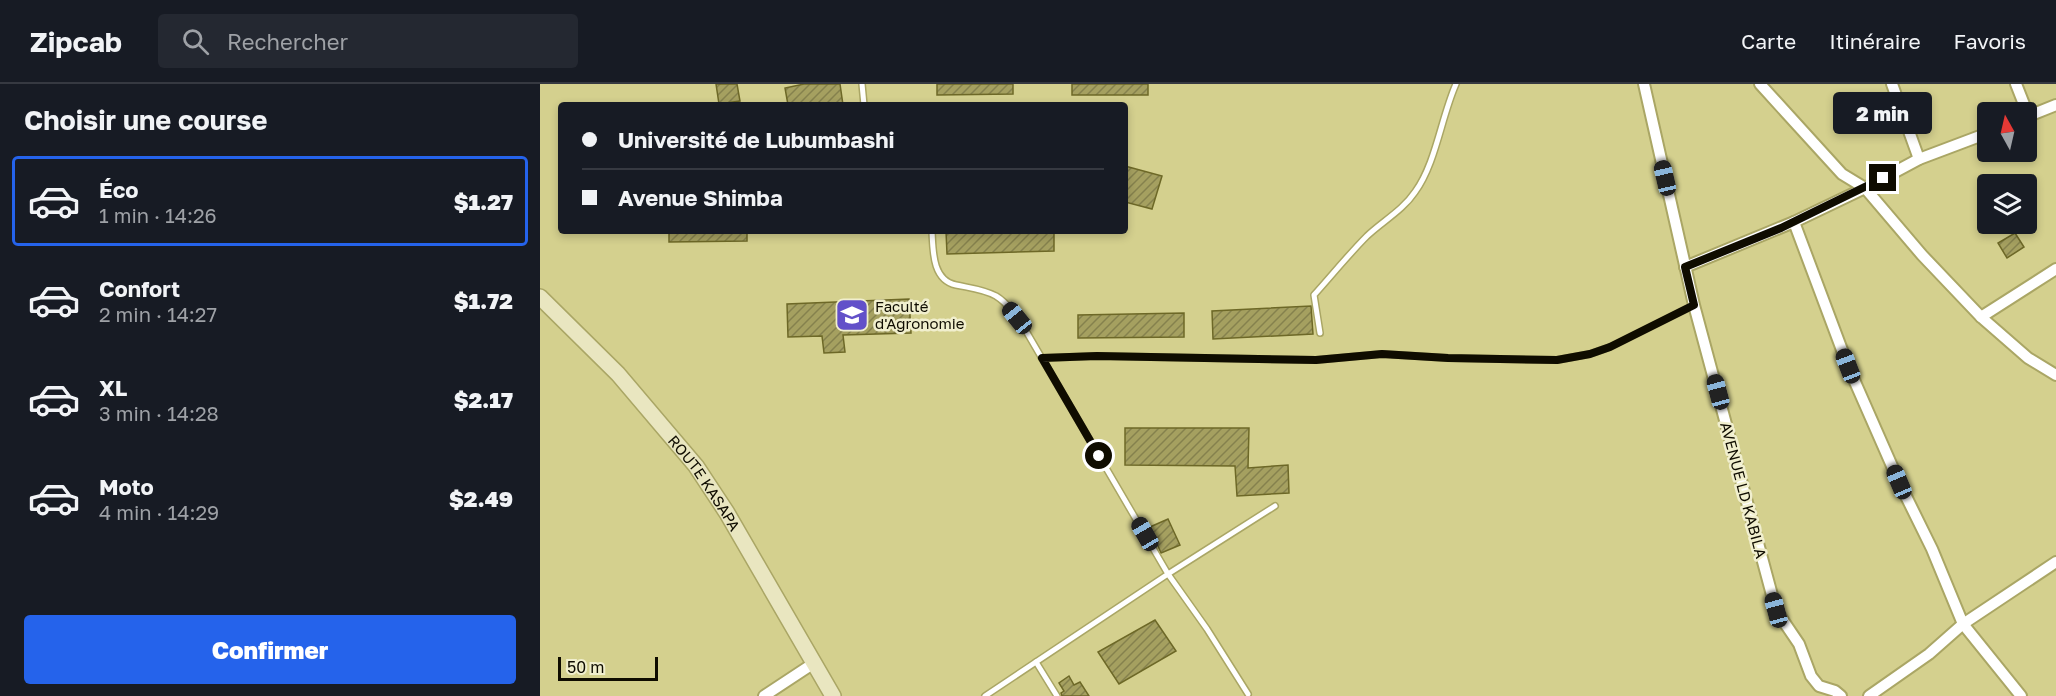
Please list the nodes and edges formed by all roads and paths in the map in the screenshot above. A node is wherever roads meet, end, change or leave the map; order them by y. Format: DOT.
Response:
graph roads {
  1 [pos="862,84"];
  2 [pos="1456,84"];
  3 [pos="1644,84"];
  4 [pos="1760,84"];
  5 [pos="1892,84"];
  6 [pos="2016,84"];
  7 [pos="864,102"];
  8 [pos="2023,102"];
  9 [pos="2056,105"];
  10 [pos="2037,113"];
  11 [pos="1977,137"];
  12 [pos="1919,159"];
  13 [pos="1865,188"];
  14 [pos="1794,222"];
  15 [pos="932,234"];
  16 [pos="1685,267"];
  17 [pos="2056,269"];
  18 [pos="540,297"];
  19 [pos="1694,305"];
  20 [pos="1982,317"];
  21 [pos="1320,333"];
  22 [pos="1042,358"];
  23 [pos="2056,375"];
  24 [pos="1275,506"];
  25 [pos="2056,562"];
  26 [pos="1168,574"];
  27 [pos="1963,624"];
  28 [pos="1036,662"];
  29 [pos="814,663"];
  30 [pos="1248,694"];
  31 [pos="764,696"];
  32 [pos="833,696"];
  33 [pos="985,696"];
  34 [pos="1057,696"];
  35 [pos="1841,696"];
  36 [pos="1869,696"];
  37 [pos="2021,696"];
  1 -- 7 [label="lane"];
  2 -- 21 [label="lane"];
  3 -- 16 [label="street, AVENUE LD KABILA"];
  4 -- 13 [label="street"];
  5 -- 12 [label="street"];
  6 -- 8 [label="street"];
  9 -- 10 [label="street"];
  11 -- 12 [label="street"];
  12 -- 13 [label="street"];
  13 -- 14 [label="street"];
  13 -- 20 [label="street"];
  14 -- 16 [label="street"];
  14 -- 27 [label="street"];
  15 -- 22 [label="lane"];
  16 -- 19 [label="street, AVENUE LD KABILA"];
  17 -- 20 [label="street"];
  18 -- 29 [label="main road, ROUTE KASAPA"];
  19 -- 22 [label="lane"];
  19 -- 35 [label="street, AVENUE LD KABILA"];
  20 -- 23 [label="street"];
  22 -- 26 [label="lane"];
  24 -- 26 [label="lane"];
  25 -- 27 [label="street"];
  26 -- 28 [label="lane"];
  26 -- 30 [label="lane"];
  27 -- 36 [label="street"];
  27 -- 37 [label="street"];
  28 -- 33 [label="lane"];
  28 -- 34 [label="lane"];
  29 -- 31 [label="street"];
  29 -- 32 [label="main road, ROUTE KASAPA"];
}
